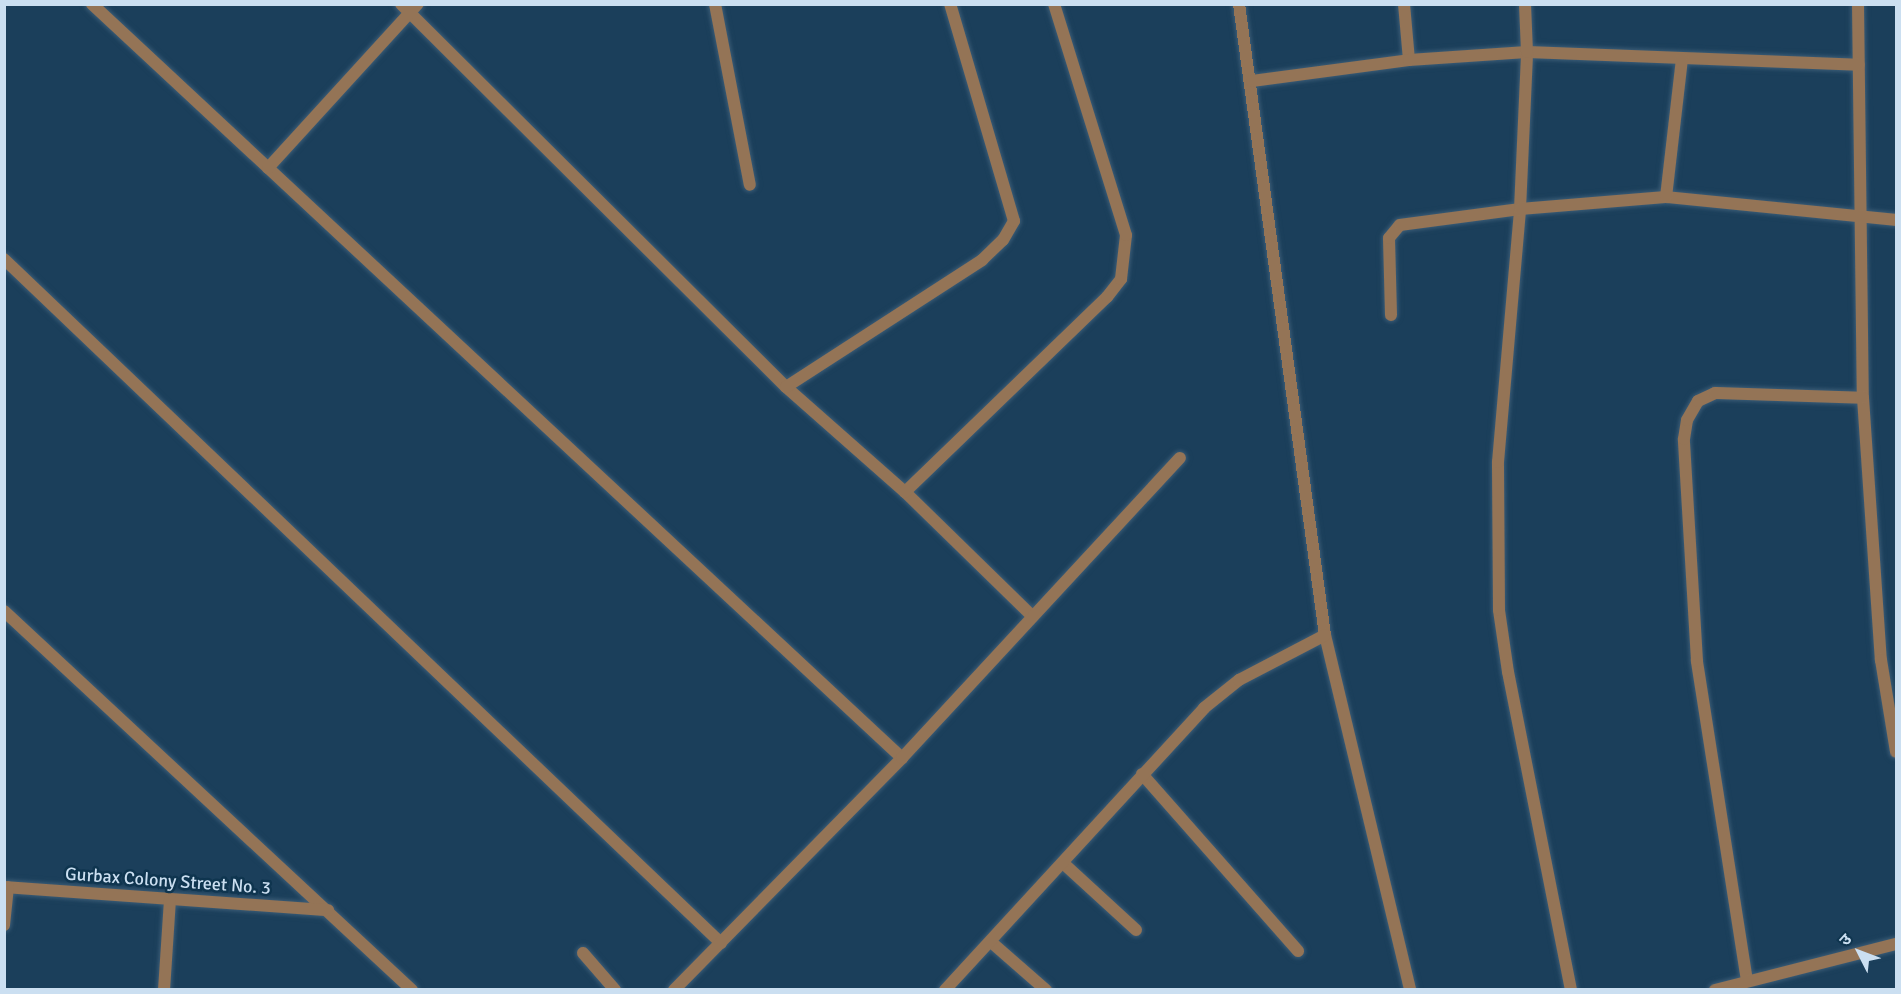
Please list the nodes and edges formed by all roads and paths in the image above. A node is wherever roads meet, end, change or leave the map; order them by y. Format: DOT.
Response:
graph roads {
  1 [pos="92,4"];
  2 [pos="715,4"];
  3 [pos="950,4"];
  4 [pos="1054,4"];
  5 [pos="1239,4"];
  6 [pos="1404,4"];
  7 [pos="1525,4"];
  8 [pos="1857,4"];
  9 [pos="410,7"];
  10 [pos="1527,52"];
  11 [pos="1682,59"];
  12 [pos="1409,60"];
  13 [pos="1860,65"];
  14 [pos="1252,81"];
  15 [pos="268,168"];
  16 [pos="750,185"];
  17 [pos="1666,197"];
  18 [pos="1520,209"];
  19 [pos="1863,218"];
  20 [pos="1896,220"];
  21 [pos="4,259"];
  22 [pos="1391,315"];
  23 [pos="786,387"];
  24 [pos="1863,398"];
  25 [pos="1180,458"];
  26 [pos="905,492"];
  27 [pos="4,611"];
  28 [pos="1032,616"];
  29 [pos="1325,634"];
  30 [pos="1896,752"];
  31 [pos="902,758"];
  32 [pos="1142,774"];
  33 [pos="1063,863"];
  34 [pos="6,887"];
  35 [pos="170,899"];
  36 [pos="328,910"];
  37 [pos="4,925"];
  38 [pos="1136,930"];
  39 [pos="991,942"];
  40 [pos="721,943"];
  41 [pos="1896,944"];
  42 [pos="1298,951"];
  43 [pos="583,953"];
  44 [pos="1748,981"];
  45 [pos="164,990"];
  46 [pos="412,990"];
  47 [pos="615,990"];
  48 [pos="674,990"];
  49 [pos="945,990"];
  50 [pos="1046,990"];
  51 [pos="1410,990"];
  52 [pos="1571,990"];
  53 [pos="1714,990"];
  1 -- 15 [label="street"];
  2 -- 16 [label="street"];
  3 -- 23 [label="street"];
  4 -- 26 [label="street"];
  5 -- 14 [label="street"];
  6 -- 12 [label="street"];
  7 -- 10 [label="street"];
  8 -- 13 [label="street"];
  9 -- 15 [label="street"];
  9 -- 23 [label="street"];
  10 -- 11 [label="street"];
  10 -- 12 [label="street"];
  10 -- 18 [label="street"];
  11 -- 13 [label="street"];
  11 -- 17 [label="street"];
  12 -- 14 [label="street"];
  13 -- 19 [label="street"];
  14 -- 29 [label="street"];
  15 -- 31 [label="street"];
  17 -- 18 [label="street"];
  17 -- 19 [label="street"];
  18 -- 22 [label="street"];
  18 -- 52 [label="street"];
  19 -- 20 [label="street"];
  19 -- 24 [label="street"];
  21 -- 40 [label="street"];
  23 -- 26 [label="street"];
  24 -- 30 [label="street"];
  24 -- 44 [label="street"];
  25 -- 28 [label="street"];
  26 -- 28 [label="street"];
  27 -- 36 [label="street"];
  28 -- 31 [label="street"];
  29 -- 32 [label="street"];
  29 -- 51 [label="street"];
  31 -- 40 [label="street"];
  32 -- 33 [label="street"];
  32 -- 42 [label="street"];
  33 -- 38 [label="street"];
  33 -- 39 [label="street"];
  34 -- 35 [label="street, Gurbax Colony Street No. 3"];
  34 -- 37 [label="street"];
  35 -- 36 [label="street, Gurbax Colony Street No. 3"];
  35 -- 45 [label="street"];
  36 -- 46 [label="street"];
  39 -- 49 [label="street"];
  39 -- 50 [label="street"];
  40 -- 48 [label="street"];
  41 -- 44 [label="street"];
  43 -- 47 [label="street"];
  44 -- 53 [label="street"];
}
